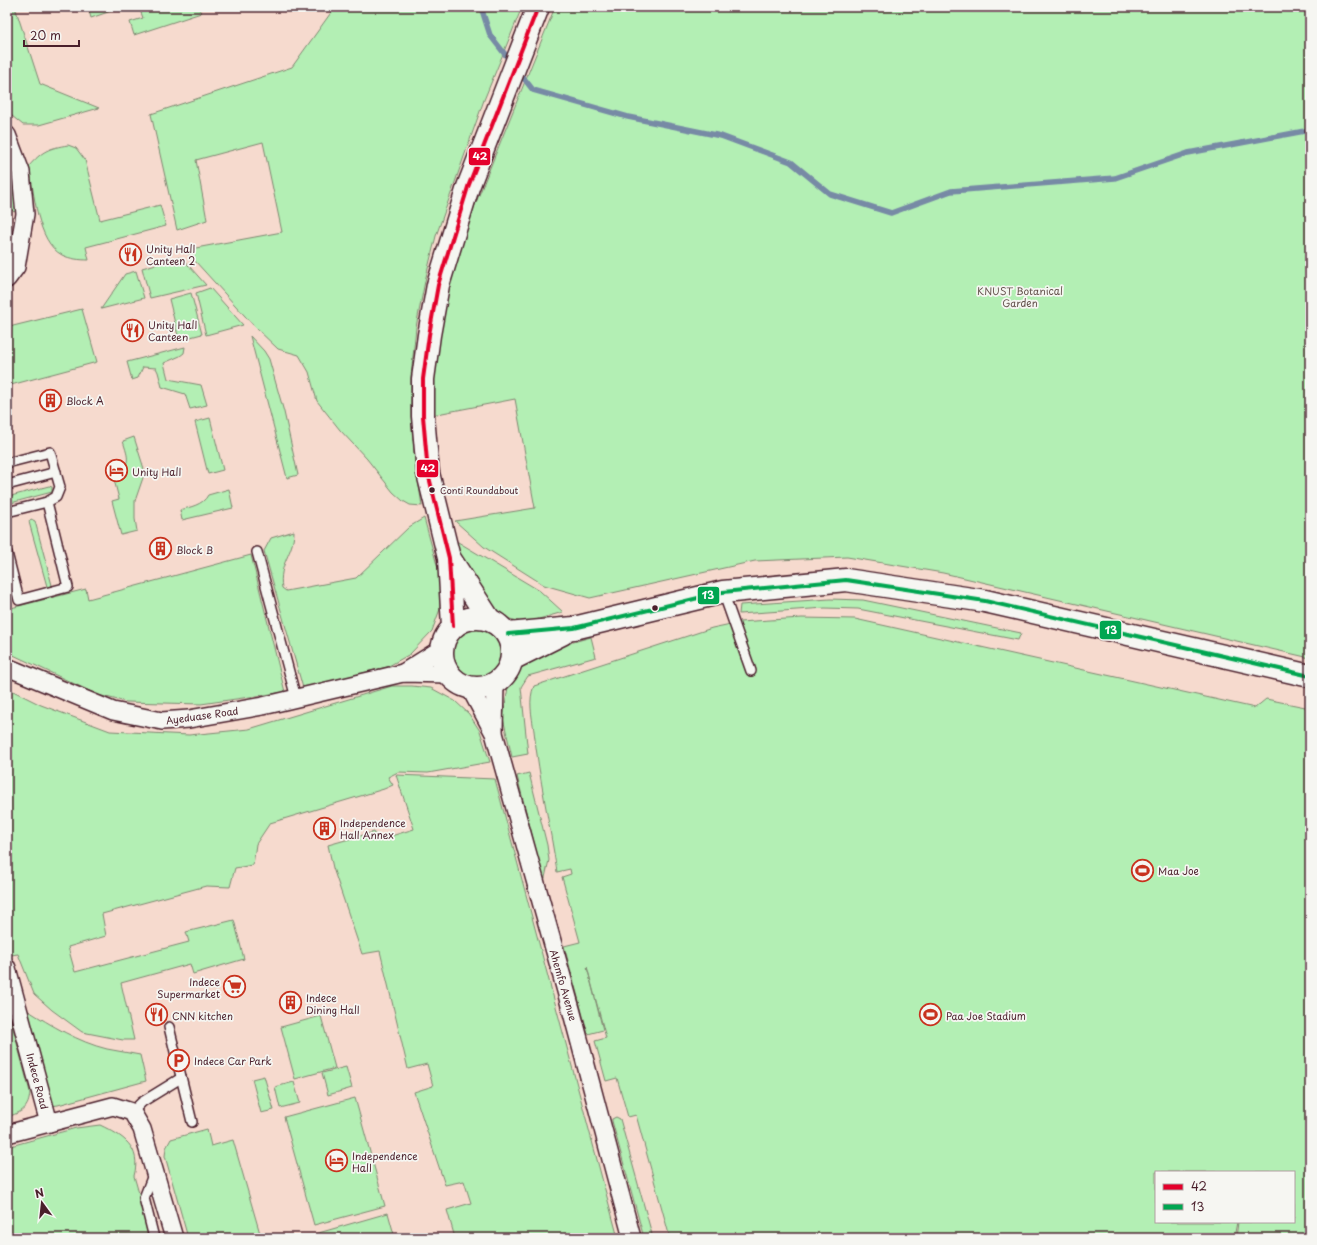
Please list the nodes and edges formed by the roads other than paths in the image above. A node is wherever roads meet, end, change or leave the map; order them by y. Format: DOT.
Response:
graph roads {
  1 [pos="538,7"];
  2 [pos="7,135"];
  3 [pos="7,279"];
  4 [pos="7,463"];
  5 [pos="56,472"];
  6 [pos="7,485"];
  7 [pos="47,502"];
  8 [pos="7,512"];
  9 [pos="257,552"];
  10 [pos="7,553"];
  11 [pos="449,558"];
  12 [pos="723,592"];
  13 [pos="489,619"];
  14 [pos="453,626"];
  15 [pos="574,628"];
  16 [pos="508,634"];
  17 [pos="441,649"];
  18 [pos="512,659"];
  19 [pos="7,667"];
  20 [pos="751,671"];
  21 [pos="403,673"];
  22 [pos="448,674"];
  23 [pos="1310,676"];
  24 [pos="495,683"];
  25 [pos="470,688"];
  26 [pos="296,698"];
  27 [pos="494,733"];
  28 [pos="7,968"];
  29 [pos="169,1027"];
  30 [pos="181,1078"];
  31 [pos="132,1112"];
  32 [pos="192,1122"];
  33 [pos="50,1123"];
  34 [pos="7,1134"];
  35 [pos="155,1172"];
  36 [pos="154,1238"];
  37 [pos="174,1238"];
  38 [pos="632,1238"];
  1 -- 11 [label="street"];
  2 -- 3 [label="street"];
  4 -- 5 [label="lane"];
  5 -- 6 [label="lane"];
  5 -- 7 [label="lane"];
  7 -- 8 [label="lane"];
  7 -- 10 [label="lane"];
  9 -- 26 [label="lane"];
  11 -- 13 [label="street"];
  11 -- 14 [label="street"];
  12 -- 15 [label="street"];
  12 -- 20 [label="lane"];
  12 -- 23 [label="street"];
  13 -- 14 [label="street"];
  13 -- 16 [label="street"];
  14 -- 17 [label="street"];
  15 -- 16 [label="street"];
  15 -- 18 [label="street"];
  16 -- 18 [label="street"];
  17 -- 21 [label="street, Ayeduase Road"];
  17 -- 22 [label="street"];
  18 -- 24 [label="street"];
  19 -- 26 [label="street, Ayeduase Road"];
  21 -- 22 [label="street, Ayeduase Road"];
  21 -- 26 [label="street, Ayeduase Road"];
  22 -- 25 [label="street"];
  24 -- 25 [label="street"];
  24 -- 27 [label="street, Ahemfo Avenue"];
  25 -- 27 [label="street, Ahemfo Avenue"];
  27 -- 38 [label="street, Ahemfo Avenue"];
  28 -- 33 [label="street, Indece Road"];
  29 -- 30 [label="lane"];
  30 -- 31 [label="lane"];
  30 -- 32 [label="lane"];
  31 -- 33 [label="street, Indece Road"];
  31 -- 35 [label="street"];
  33 -- 34 [label="street"];
  35 -- 36 [label="lane"];
  35 -- 37 [label="street"];
}
